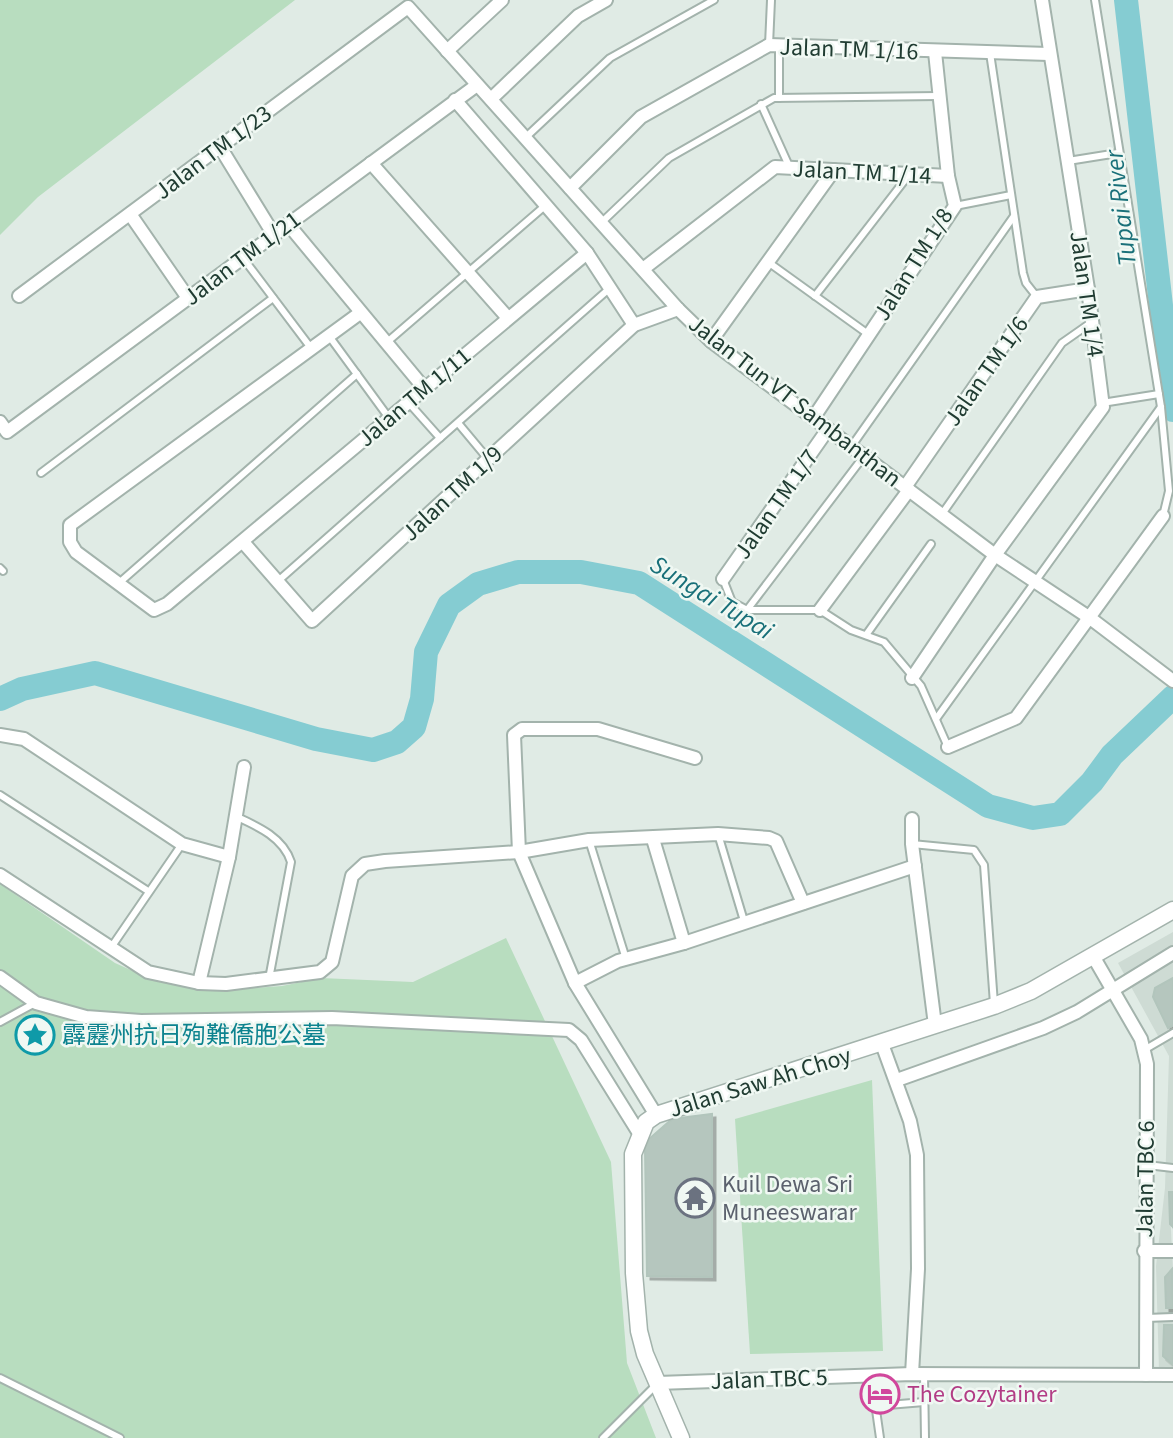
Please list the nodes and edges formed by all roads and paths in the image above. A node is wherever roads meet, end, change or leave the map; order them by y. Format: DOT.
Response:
graph roads {
  1 [pos="502,0"];
  2 [pos="606,0"];
  3 [pos="714,0"];
  4 [pos="771,0"];
  5 [pos="1042,0"];
  6 [pos="1095,0"];
  7 [pos="408,7"];
  8 [pos="774,45"];
  9 [pos="447,51"];
  10 [pos="935,52"];
  11 [pos="990,53"];
  12 [pos="1049,54"];
  13 [pos="477,85"];
  14 [pos="940,96"];
  15 [pos="779,98"];
  16 [pos="491,99"];
  17 [pos="455,100"];
  18 [pos="761,104"];
  19 [pos="524,138"];
  20 [pos="220,147"];
  21 [pos="1118,153"];
  22 [pos="1067,161"];
  23 [pos="371,163"];
  24 [pos="790,168"];
  25 [pos="834,170"];
  26 [pos="909,174"];
  27 [pos="948,176"];
  28 [pos="570,188"];
  29 [pos="1011,195"];
  30 [pos="546,205"];
  31 [pos="955,206"];
  32 [pos="130,214"];
  33 [pos="1014,216"];
  34 [pos="601,223"];
  35 [pos="288,224"];
  36 [pos="274,235"];
  37 [pos="587,253"];
  38 [pos="243,258"];
  39 [pos="768,262"];
  40 [pos="643,269"];
  41 [pos="468,274"];
  42 [pos="610,288"];
  43 [pos="1088,289"];
  44 [pos="19,296"];
  45 [pos="816,296"];
  46 [pos="1037,297"];
  47 [pos="188,298"];
  48 [pos="273,298"];
  49 [pos="678,309"];
  50 [pos="360,313"];
  51 [pos="508,318"];
  52 [pos="1092,323"];
  53 [pos="634,325"];
  54 [pos="869,334"];
  55 [pos="329,336"];
  56 [pos="710,341"];
  57 [pos="386,343"];
  58 [pos="311,349"];
  59 [pos="357,374"];
  60 [pos="424,388"];
  61 [pos="1159,394"];
  62 [pos="408,402"];
  63 [pos="1102,403"];
  64 [pos="1161,407"];
  65 [pos="814,417"];
  66 [pos="389,418"];
  67 [pos="458,423"];
  68 [pos="4,427"];
  69 [pos="828,429"];
  70 [pos="440,438"];
  71 [pos="851,447"];
  72 [pos="864,456"];
  73 [pos="488,459"];
  74 [pos="41,473"];
  75 [pos="907,489"];
  76 [pos="941,515"];
  77 [pos="1163,516"];
  78 [pos="243,542"];
  79 [pos="931,544"];
  80 [pos="995,555"];
  81 [pos="723,579"];
  82 [pos="1033,581"];
  83 [pos="278,582"];
  84 [pos="117,584"];
  85 [pos="747,610"];
  86 [pos="820,610"];
  87 [pos="1090,618"];
  88 [pos="866,635"];
  89 [pos="912,678"];
  90 [pos="1173,681"];
  91 [pos="936,719"];
  92 [pos="0,734"];
  93 [pos="948,747"];
  94 [pos="695,758"];
  95 [pos="244,767"];
  96 [pos="0,795"];
  97 [pos="235,816"];
  98 [pos="912,819"];
  99 [pos="718,834"];
  100 [pos="653,839"];
  101 [pos="589,840"];
  102 [pos="182,844"];
  103 [pos="912,844"];
  104 [pos="519,852"];
  105 [pos="229,858"];
  106 [pos="915,866"];
  107 [pos="0,875"];
  108 [pos="148,891"];
  109 [pos="803,903"];
  110 [pos="1173,910"];
  111 [pos="744,921"];
  112 [pos="684,943"];
  113 [pos="110,949"];
  114 [pos="1173,953"];
  115 [pos="1093,956"];
  116 [pos="626,959"];
  117 [pos="0,977"];
  118 [pos="268,981"];
  119 [pos="199,983"];
  120 [pos="575,983"];
  121 [pos="1114,990"];
  122 [pos="36,1003"];
  123 [pos="994,1006"];
  124 [pos="0,1022"];
  125 [pos="935,1025"];
  126 [pos="1173,1033"];
  127 [pos="882,1044"];
  128 [pos="1144,1050"];
  129 [pos="897,1080"];
  130 [pos="656,1115"];
  131 [pos="639,1133"];
  132 [pos="1146,1165"];
  133 [pos="1173,1168"];
  134 [pos="1144,1251"];
  135 [pos="1173,1251"];
  136 [pos="1173,1317"];
  137 [pos="1146,1318"];
  138 [pos="918,1374"];
  139 [pos="871,1375"];
  140 [pos="1146,1375"];
  141 [pos="1173,1375"];
  142 [pos="0,1378"];
  143 [pos="658,1383"];
  144 [pos="924,1402"];
  145 [pos="876,1406"];
  146 [pos="120,1438"];
  147 [pos="603,1438"];
  148 [pos="681,1438"];
  149 [pos="880,1438"];
  150 [pos="925,1438"];
  1 -- 9 [label="street"];
  2 -- 16 [label="street"];
  3 -- 19 [label="lane"];
  4 -- 8 [label="lane"];
  5 -- 12 [label="street, Jalan TM 1/4"];
  6 -- 21 [label="lane"];
  7 -- 9 [label="street, Jalan Tun VT Sambanthan"];
  7 -- 20 [label="street, Jalan TM 1/23"];
  8 -- 10 [label="street, Jalan TM 1/16"];
  8 -- 15 [label="lane"];
  8 -- 28 [label="street, Jalan TM 1/16"];
  9 -- 13 [label="street, Jalan Tun VT Sambanthan"];
  10 -- 11 [label="street, Jalan TM 1/16"];
  10 -- 14 [label="street, Jalan TM 1/8"];
  11 -- 12 [label="street, Jalan TM 1/16"];
  11 -- 29 [label="lane"];
  12 -- 22 [label="street, Jalan TM 1/4"];
  13 -- 16 [label="street, Jalan Tun VT Sambanthan"];
  13 -- 17 [label="street, Jalan TM 1/21"];
  14 -- 15 [label="lane"];
  14 -- 27 [label="street, Jalan TM 1/8"];
  15 -- 18 [label="lane"];
  16 -- 19 [label="street, Jalan Tun VT Sambanthan"];
  17 -- 23 [label="street, Jalan TM 1/21"];
  17 -- 30 [label="street"];
  18 -- 24 [label="lane"];
  18 -- 34 [label="lane"];
  19 -- 28 [label="street, Jalan Tun VT Sambanthan"];
  20 -- 32 [label="street, Jalan TM 1/23"];
  20 -- 36 [label="street"];
  21 -- 22 [label="lane"];
  21 -- 61 [label="lane"];
  22 -- 43 [label="street, Jalan TM 1/4"];
  23 -- 35 [label="street, Jalan TM 1/21"];
  23 -- 41 [label="street"];
  24 -- 25 [label="street, Jalan TM 1/14"];
  24 -- 40 [label="street, Jalan TM 1/14"];
  25 -- 26 [label="street, Jalan TM 1/14"];
  25 -- 39 [label="street"];
  26 -- 27 [label="street, Jalan TM 1/14"];
  26 -- 45 [label="lane"];
  27 -- 31 [label="street, Jalan TM 1/8"];
  28 -- 34 [label="street, Jalan Tun VT Sambanthan"];
  29 -- 31 [label="lane"];
  29 -- 33 [label="lane"];
  30 -- 37 [label="street"];
  30 -- 41 [label="lane"];
  31 -- 54 [label="street, Jalan TM 1/8"];
  32 -- 44 [label="street, Jalan TM 1/23"];
  32 -- 47 [label="street"];
  33 -- 46 [label="lane"];
  33 -- 71 [label="lane"];
  34 -- 40 [label="street, Jalan Tun VT Sambanthan"];
  35 -- 36 [label="street, Jalan TM 1/21"];
  35 -- 50 [label="street"];
  36 -- 38 [label="street, Jalan TM 1/21"];
  37 -- 42 [label="street"];
  37 -- 51 [label="street, Jalan TM 1/11"];
  38 -- 47 [label="street, Jalan TM 1/21"];
  38 -- 48 [label="lane"];
  39 -- 45 [label="lane"];
  39 -- 56 [label="street"];
  40 -- 49 [label="street, Jalan Tun VT Sambanthan"];
  41 -- 51 [label="street"];
  41 -- 57 [label="lane"];
  42 -- 53 [label="street"];
  42 -- 67 [label="lane"];
  43 -- 46 [label="street, Jalan TM 1/6"];
  43 -- 52 [label="street, Jalan TM 1/4"];
  45 -- 54 [label="lane"];
  46 -- 75 [label="street, Jalan TM 1/6"];
  47 -- 68 [label="street, Jalan TM 1/21"];
  48 -- 58 [label="lane"];
  48 -- 74 [label="lane"];
  49 -- 53 [label="street, Jalan TM 1/9"];
  49 -- 56 [label="street, Jalan Tun VT Sambanthan"];
  50 -- 55 [label="street"];
  50 -- 57 [label="street"];
  51 -- 60 [label="street, Jalan TM 1/11"];
  52 -- 63 [label="street, Jalan TM 1/4"];
  52 -- 76 [label="lane"];
  53 -- 73 [label="street, Jalan TM 1/9"];
  54 -- 65 [label="street, Jalan TM 1/8"];
  55 -- 58 [label="street"];
  55 -- 59 [label="lane"];
  56 -- 65 [label="street, Jalan Tun VT Sambanthan"];
  57 -- 60 [label="street"];
  58 -- 84 [label="street"];
  59 -- 66 [label="lane"];
  59 -- 84 [label="lane"];
  60 -- 62 [label="street, Jalan TM 1/11"];
  61 -- 63 [label="lane"];
  61 -- 64 [label="lane"];
  62 -- 66 [label="street, Jalan TM 1/11"];
  62 -- 70 [label="lane"];
  63 -- 80 [label="street"];
  64 -- 77 [label="lane"];
  64 -- 82 [label="lane"];
  65 -- 69 [label="street, Jalan Tun VT Sambanthan"];
  66 -- 78 [label="street, Jalan TM 1/11"];
  67 -- 70 [label="lane"];
  67 -- 73 [label="lane"];
  69 -- 71 [label="street, Jalan Tun VT Sambanthan"];
  69 -- 81 [label="street, Jalan TM 1/7"];
  70 -- 83 [label="lane"];
  71 -- 72 [label="street, Jalan Tun VT Sambanthan"];
  72 -- 75 [label="street, Jalan Tun VT Sambanthan"];
  72 -- 85 [label="lane"];
  73 -- 83 [label="street, Jalan TM 1/9"];
  75 -- 76 [label="street, Jalan Tun VT Sambanthan"];
  75 -- 86 [label="street, Jalan TM 1/6"];
  76 -- 80 [label="street, Jalan Tun VT Sambanthan"];
  77 -- 87 [label="street"];
  78 -- 83 [label="street, Jalan TM 1/9"];
  78 -- 84 [label="street, Jalan TM 1/11"];
  79 -- 88 [label="lane"];
  80 -- 82 [label="street, Jalan Tun VT Sambanthan"];
  80 -- 89 [label="street"];
  81 -- 85 [label="lane"];
  82 -- 87 [label="street, Jalan Tun VT Sambanthan"];
  82 -- 91 [label="lane"];
  85 -- 86 [label="lane"];
  86 -- 88 [label="lane"];
  87 -- 90 [label="street, Jalan Tun VT Sambanthan"];
  87 -- 93 [label="street"];
  88 -- 89 [label="lane"];
  89 -- 91 [label="lane"];
  91 -- 93 [label="lane"];
  92 -- 102 [label="street"];
  94 -- 104 [label="street"];
  95 -- 97 [label="street"];
  96 -- 108 [label="lane"];
  97 -- 105 [label="street"];
  97 -- 118 [label="lane"];
  98 -- 103 [label="street"];
  99 -- 100 [label="street"];
  99 -- 109 [label="street"];
  99 -- 111 [label="lane"];
  100 -- 101 [label="street"];
  100 -- 112 [label="street"];
  101 -- 104 [label="street"];
  101 -- 116 [label="lane"];
  102 -- 105 [label="street"];
  102 -- 108 [label="lane"];
  103 -- 106 [label="street"];
  103 -- 123 [label="lane"];
  104 -- 118 [label="street"];
  104 -- 120 [label="street"];
  105 -- 119 [label="street"];
  106 -- 109 [label="street"];
  106 -- 125 [label="street"];
  107 -- 113 [label="street"];
  108 -- 113 [label="lane"];
  109 -- 111 [label="street"];
  110 -- 115 [label="street, Jalan Saw Ah Choy"];
  111 -- 112 [label="street"];
  112 -- 116 [label="street"];
  113 -- 119 [label="street"];
  114 -- 121 [label="street"];
  115 -- 121 [label="street, Jalan TBC 6"];
  115 -- 123 [label="street, Jalan Saw Ah Choy"];
  116 -- 120 [label="street"];
  117 -- 122 [label="street"];
  118 -- 119 [label="street"];
  120 -- 130 [label="street"];
  121 -- 128 [label="street, Jalan TBC 6"];
  121 -- 129 [label="street"];
  122 -- 124 [label="lane"];
  122 -- 131 [label="street"];
  123 -- 125 [label="street, Jalan Saw Ah Choy"];
  125 -- 127 [label="street, Jalan Saw Ah Choy"];
  126 -- 128 [label="lane"];
  127 -- 129 [label="street"];
  127 -- 130 [label="street, Jalan Saw Ah Choy"];
  128 -- 132 [label="street, Jalan TBC 6"];
  129 -- 138 [label="street"];
  130 -- 131 [label="street, Jalan Saw Ah Choy"];
  131 -- 143 [label="street, Jalan Saw Ah Choy"];
  132 -- 133 [label="lane"];
  132 -- 134 [label="street, Jalan TBC 6"];
  134 -- 135 [label="street"];
  134 -- 137 [label="street, Jalan TBC 6"];
  136 -- 137 [label="lane"];
  137 -- 140 [label="street, Jalan TBC 6"];
  138 -- 139 [label="street, Jalan TBC 5"];
  138 -- 140 [label="street, Jalan TBC 5"];
  138 -- 144 [label="lane"];
  139 -- 143 [label="street, Jalan TBC 5"];
  139 -- 145 [label="lane"];
  140 -- 141 [label="street, Jalan TBC 5"];
  142 -- 146 [label="lane"];
  143 -- 147 [label="lane"];
  143 -- 148 [label="street, Jalan Saw Ah Choy"];
  144 -- 145 [label="lane"];
  144 -- 150 [label="lane"];
  145 -- 149 [label="lane"];
}
